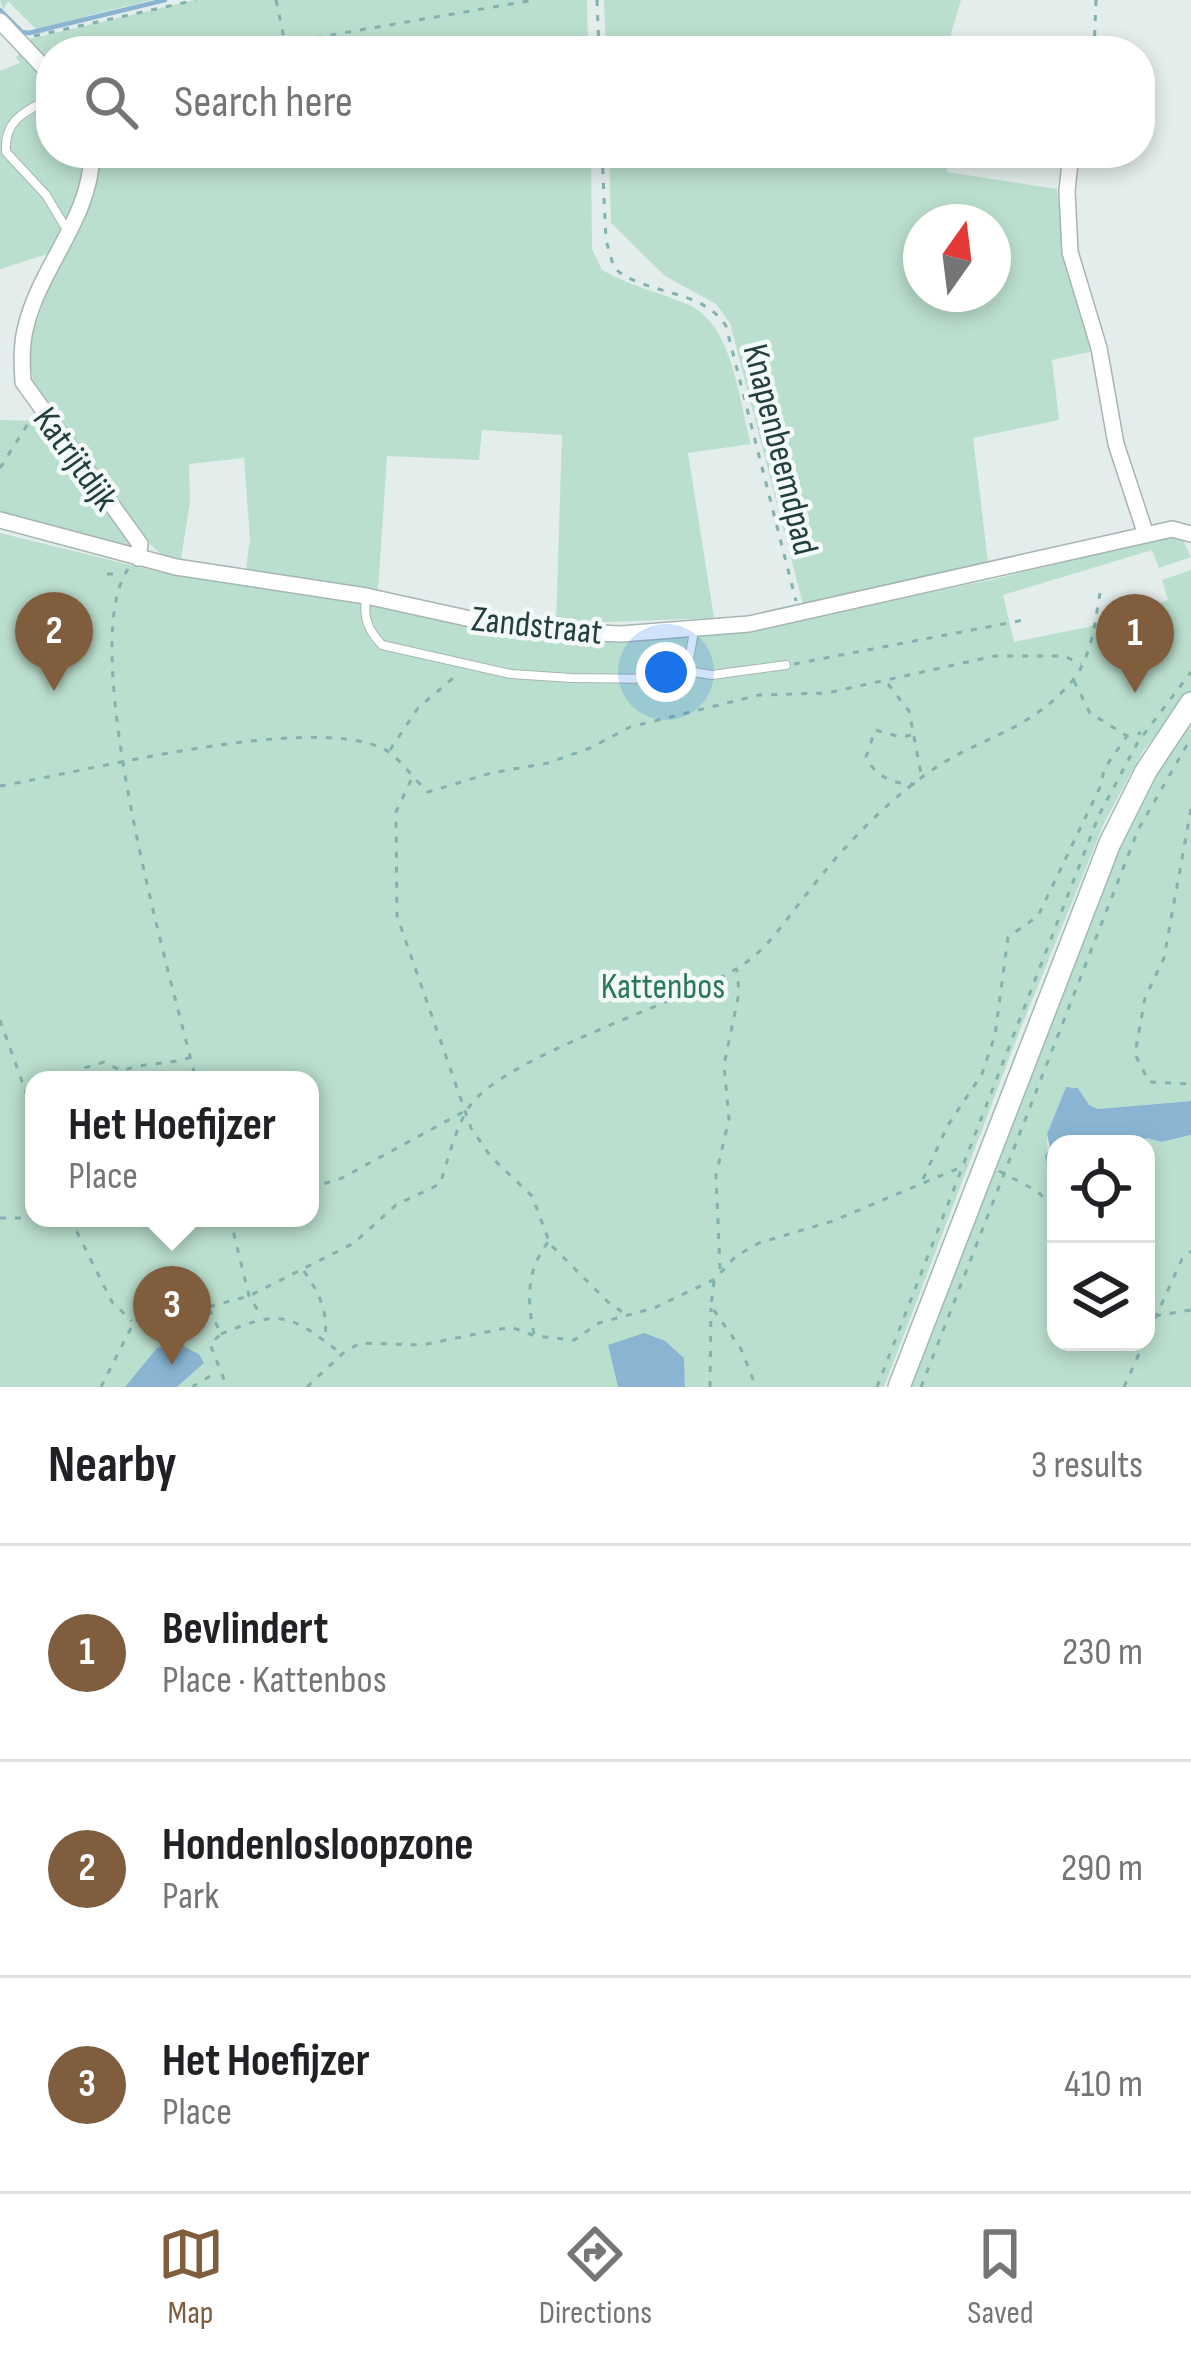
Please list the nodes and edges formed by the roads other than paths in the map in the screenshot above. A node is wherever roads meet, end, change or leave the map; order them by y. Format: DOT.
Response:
graph roads {
  1 [pos="0,21"];
  2 [pos="36,59"];
  3 [pos="36,106"];
  4 [pos="92,168"];
  5 [pos="1069,168"];
  6 [pos="68,232"];
  7 [pos="0,520"];
  8 [pos="1191,534"];
  9 [pos="1145,535"];
  10 [pos="137,558"];
  11 [pos="366,596"];
  12 [pos="695,628"];
  13 [pos="786,665"];
  14 [pos="687,671"];
  15 [pos="1191,704"];
  16 [pos="899,1387"];
  1 -- 2 [label="street"];
  3 -- 6 [label="lane"];
  4 -- 6 [label="street, Katrijtdijk"];
  5 -- 9 [label="street"];
  6 -- 10 [label="street, Katrijtdijk"];
  7 -- 10 [label="street, Zandstraat"];
  8 -- 9 [label="street, Zandstraat"];
  9 -- 12 [label="street, Zandstraat"];
  10 -- 11 [label="street, Zandstraat"];
  11 -- 12 [label="street, Zandstraat"];
  11 -- 14 [label="lane"];
  12 -- 14 [label="lane"];
  13 -- 14 [label="lane"];
  15 -- 16 [label="main road"];
}
